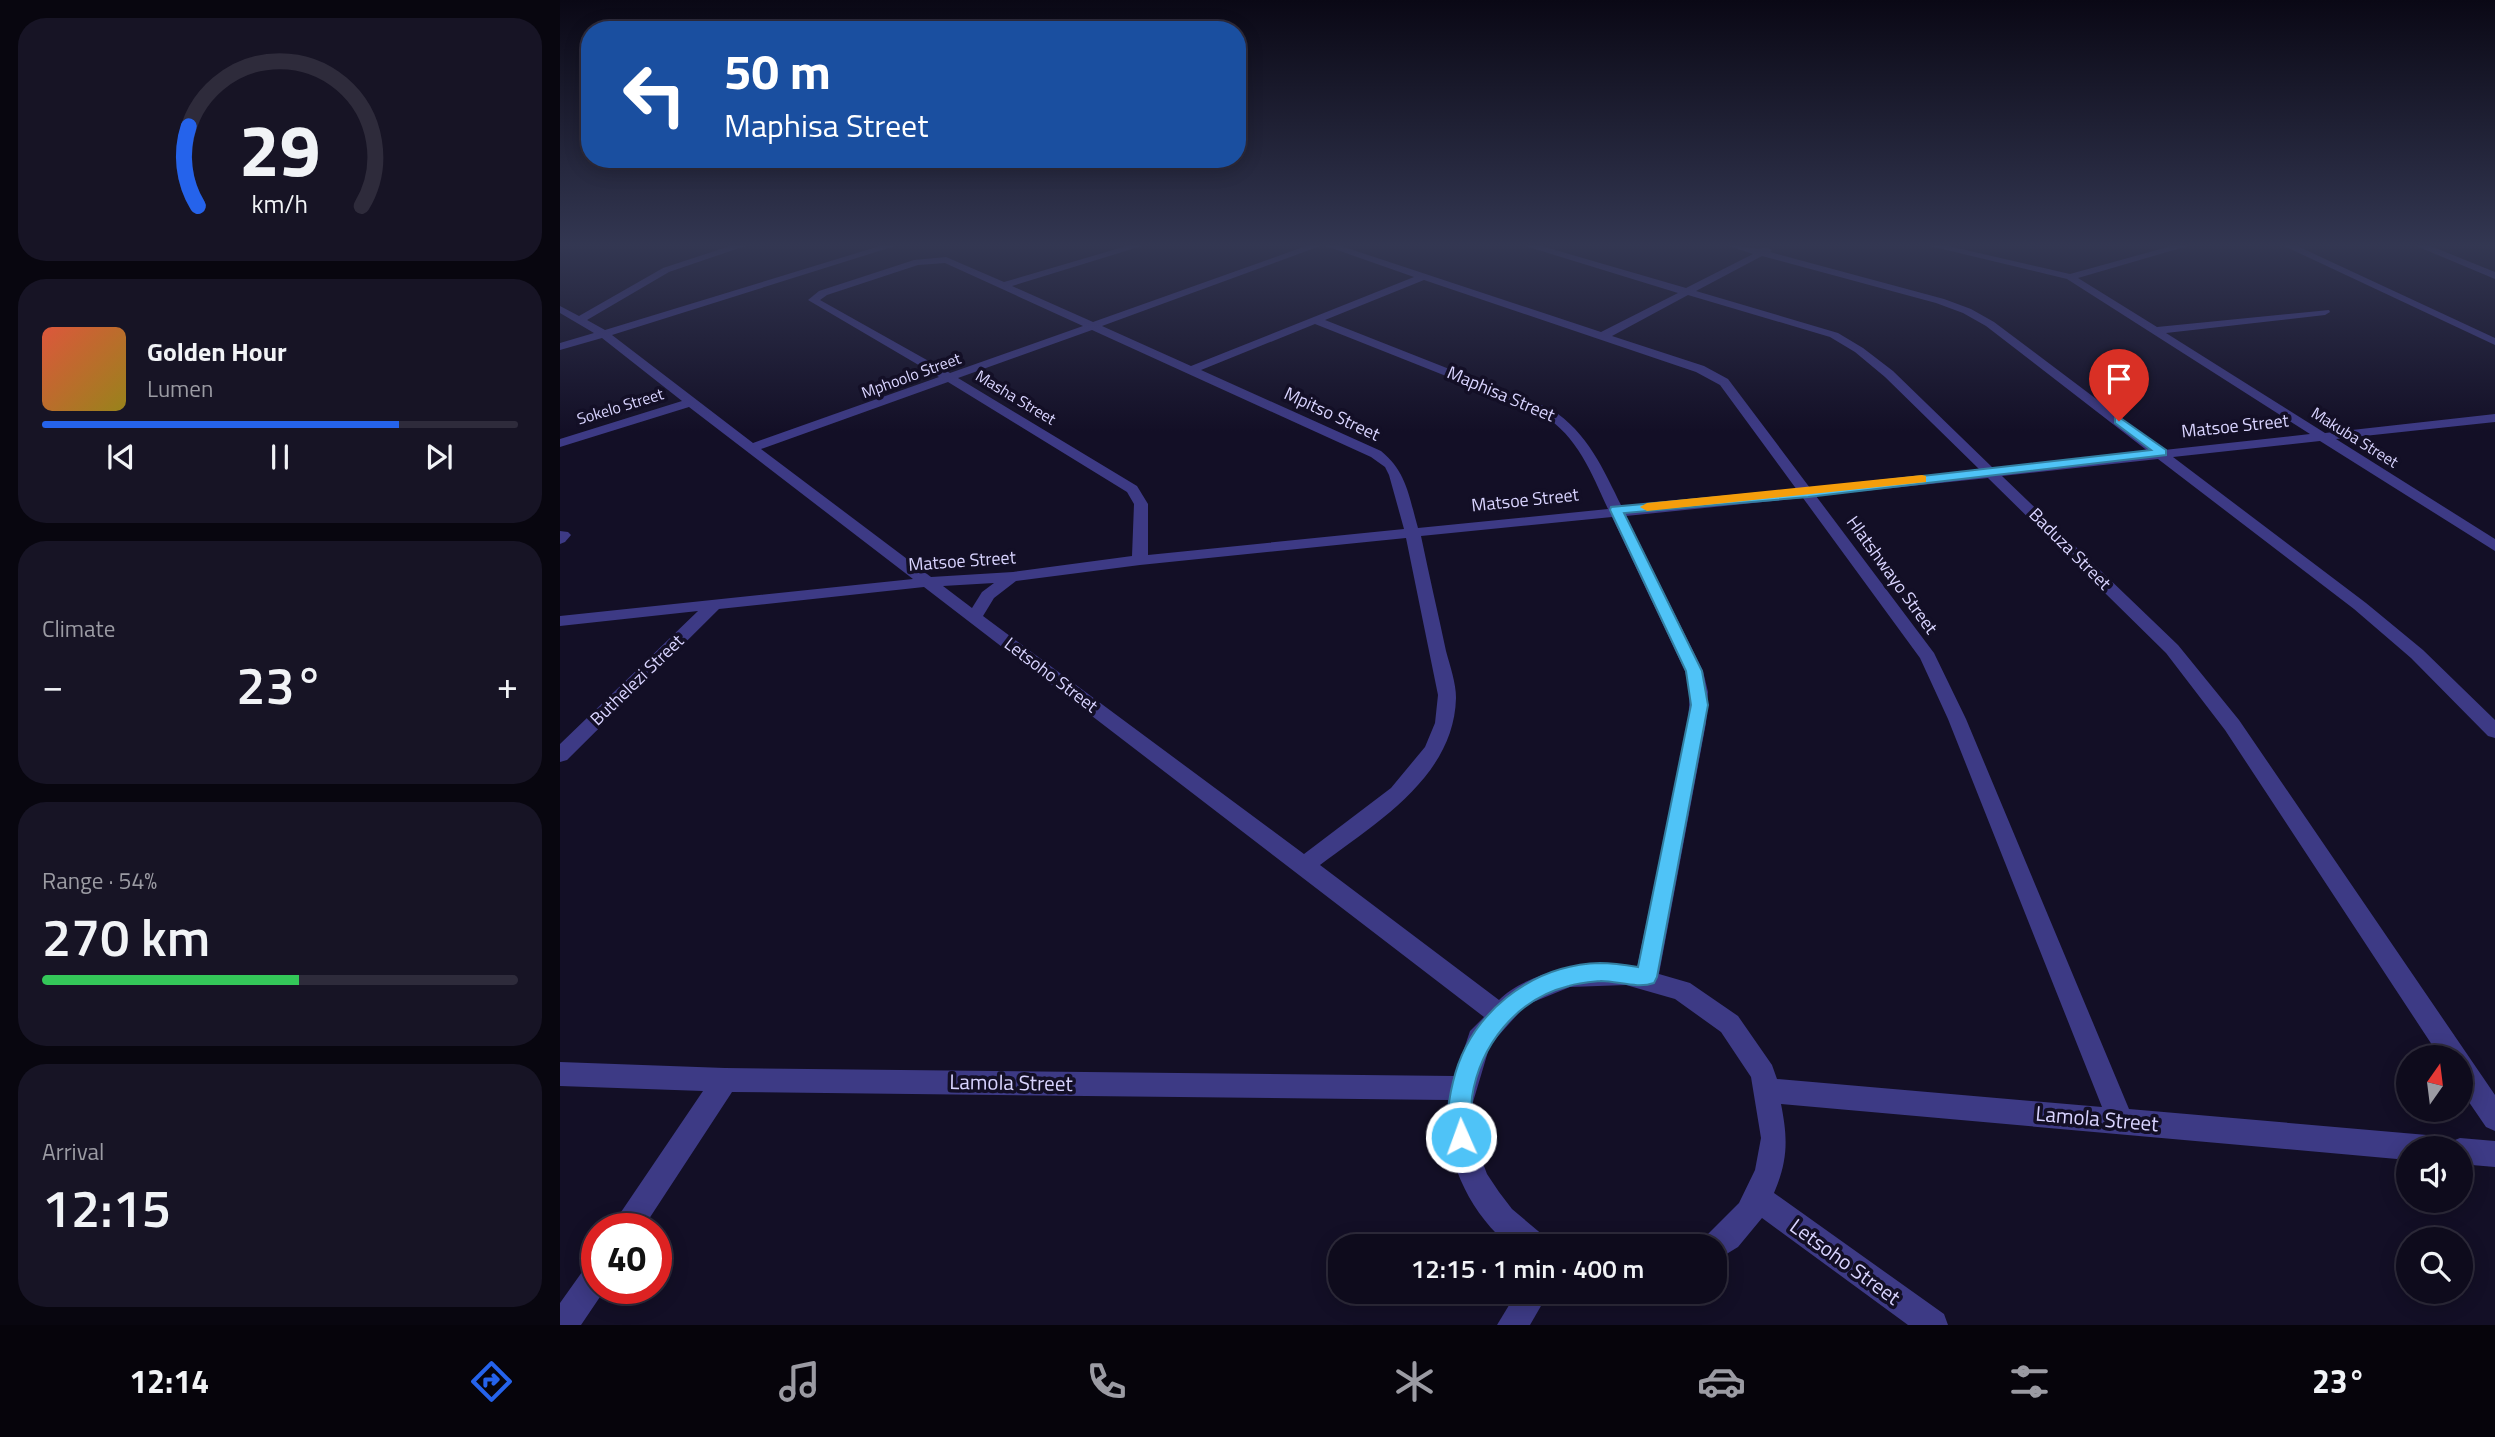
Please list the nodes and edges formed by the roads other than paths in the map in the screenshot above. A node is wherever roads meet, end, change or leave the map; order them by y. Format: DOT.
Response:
graph roads {
  1 [pos="604,307"];
  2 [pos="692,307"];
  3 [pos="822,307"];
  4 [pos="1046,307"];
  5 [pos="1145,307"];
  6 [pos="1347,307"];
  7 [pos="1514,307"];
  8 [pos="1659,307"];
  9 [pos="1738,307"];
  10 [pos="1954,307"];
  11 [pos="2116,307"];
  12 [pos="2420,307"];
  13 [pos="560,309"];
  14 [pos="2325,312"];
  15 [pos="579,320"];
  16 [pos="1314,320"];
  17 [pos="1089,327"];
  18 [pos="2153,331"];
  19 [pos="604,334"];
  20 [pos="1603,336"];
  21 [pos="2495,342"];
  22 [pos="560,347"];
  23 [pos="1189,371"];
  24 [pos="950,378"];
  25 [pos="691,402"];
  26 [pos="2488,418"];
  27 [pos="2495,427"];
  28 [pos="2325,436"];
  29 [pos="560,443"];
  30 [pos="752,448"];
  31 [pos="2162,453"];
  32 [pos="1991,470"];
  33 [pos="1808,493"];
  34 [pos="1616,510"];
  35 [pos="1412,531"];
  36 [pos="2495,546"];
  37 [pos="1139,560"];
  38 [pos="1013,578"];
  39 [pos="927,582"];
  40 [pos="713,605"];
  41 [pos="974,618"];
  42 [pos="560,621"];
  43 [pos="2495,731"];
  44 [pos="560,755"];
  45 [pos="1306,864"];
  46 [pos="1647,977"];
  47 [pos="1500,1015"];
  48 [pos="2446,1045"];
  49 [pos="560,1074"];
  50 [pos="726,1080"];
  51 [pos="2473,1085"];
  52 [pos="1461,1088"];
  53 [pos="1768,1091"];
  54 [pos="2495,1118"];
  55 [pos="2120,1121"];
  56 [pos="2396,1145"];
  57 [pos="2473,1152"];
  58 [pos="2495,1154"];
  59 [pos="1758,1198"];
  60 [pos="637,1213"];
  61 [pos="1520,1234"];
  62 [pos="1727,1236"];
  63 [pos="581,1299"];
  64 [pos="1526,1304"];
  65 [pos="564,1325"];
  66 [pos="1512,1325"];
  67 [pos="1933,1325"];
  1 -- 15 [label="street"];
  2 -- 19 [label="street"];
  3 -- 24 [label="street, Masha Street"];
  4 -- 17 [label="street, Mpitso Street"];
  5 -- 17 [label="street, Mphoolo Street"];
  6 -- 16 [label="street"];
  7 -- 20 [label="street, Hlatshwayo Street"];
  8 -- 20 [label="street"];
  9 -- 32 [label="street, Baduza Street"];
  10 -- 31 [label="street"];
  11 -- 18 [label="street, Makuba Street"];
  12 -- 21 [label="street"];
  13 -- 15 [label="street, Letsoho Street"];
  14 -- 18 [label="street"];
  15 -- 19 [label="street, Letsoho Street"];
  16 -- 23 [label="street"];
  16 -- 34 [label="street, Maphisa Street"];
  17 -- 23 [label="street, Mpitso Street"];
  17 -- 24 [label="street, Mphoolo Street"];
  18 -- 28 [label="street, Makuba Street"];
  19 -- 22 [label="street"];
  19 -- 25 [label="street, Letsoho Street"];
  20 -- 33 [label="street, Hlatshwayo Street"];
  23 -- 35 [label="street, Mpitso Street"];
  24 -- 30 [label="street, Mphoolo Street"];
  24 -- 37 [label="street, Masha Street"];
  25 -- 29 [label="street, Sokelo Street"];
  25 -- 30 [label="street, Letsoho Street"];
  26 -- 27 [label="street"];
  26 -- 28 [label="street, Matsoe Street"];
  28 -- 31 [label="street, Matsoe Street"];
  28 -- 36 [label="street, Makuba Street"];
  30 -- 39 [label="street, Letsoho Street"];
  31 -- 32 [label="street, Matsoe Street"];
  31 -- 43 [label="street"];
  32 -- 33 [label="street, Matsoe Street"];
  32 -- 48 [label="street, Baduza Street"];
  33 -- 34 [label="street, Matsoe Street"];
  33 -- 55 [label="street, Hlatshwayo Street"];
  34 -- 35 [label="street, Matsoe Street"];
  34 -- 46 [label="street, Maphisa Street"];
  35 -- 37 [label="street, Matsoe Street"];
  35 -- 45 [label="street, Mpitso Street"];
  37 -- 38 [label="street, Matsoe Street"];
  38 -- 39 [label="street, Matsoe Street"];
  38 -- 41 [label="street"];
  39 -- 40 [label="street, Matsoe Street"];
  39 -- 41 [label="street, Letsoho Street"];
  40 -- 42 [label="street, Matsoe Street"];
  40 -- 44 [label="street, Buthelezi Street"];
  41 -- 45 [label="street, Letsoho Street"];
  45 -- 47 [label="street, Letsoho Street"];
  46 -- 47 [label="street"];
  46 -- 53 [label="street"];
  47 -- 52 [label="street"];
  49 -- 50 [label="street, Lamola Street"];
  50 -- 52 [label="street, Lamola Street"];
  50 -- 60 [label="street"];
  51 -- 54 [label="street"];
  52 -- 61 [label="street"];
  53 -- 55 [label="street, Lamola Street"];
  53 -- 59 [label="street"];
  55 -- 56 [label="street, Lamola Street"];
  57 -- 58 [label="street"];
  59 -- 62 [label="street"];
  59 -- 67 [label="street, Letsoho Street"];
  63 -- 65 [label="street"];
  64 -- 66 [label="street"];
}
